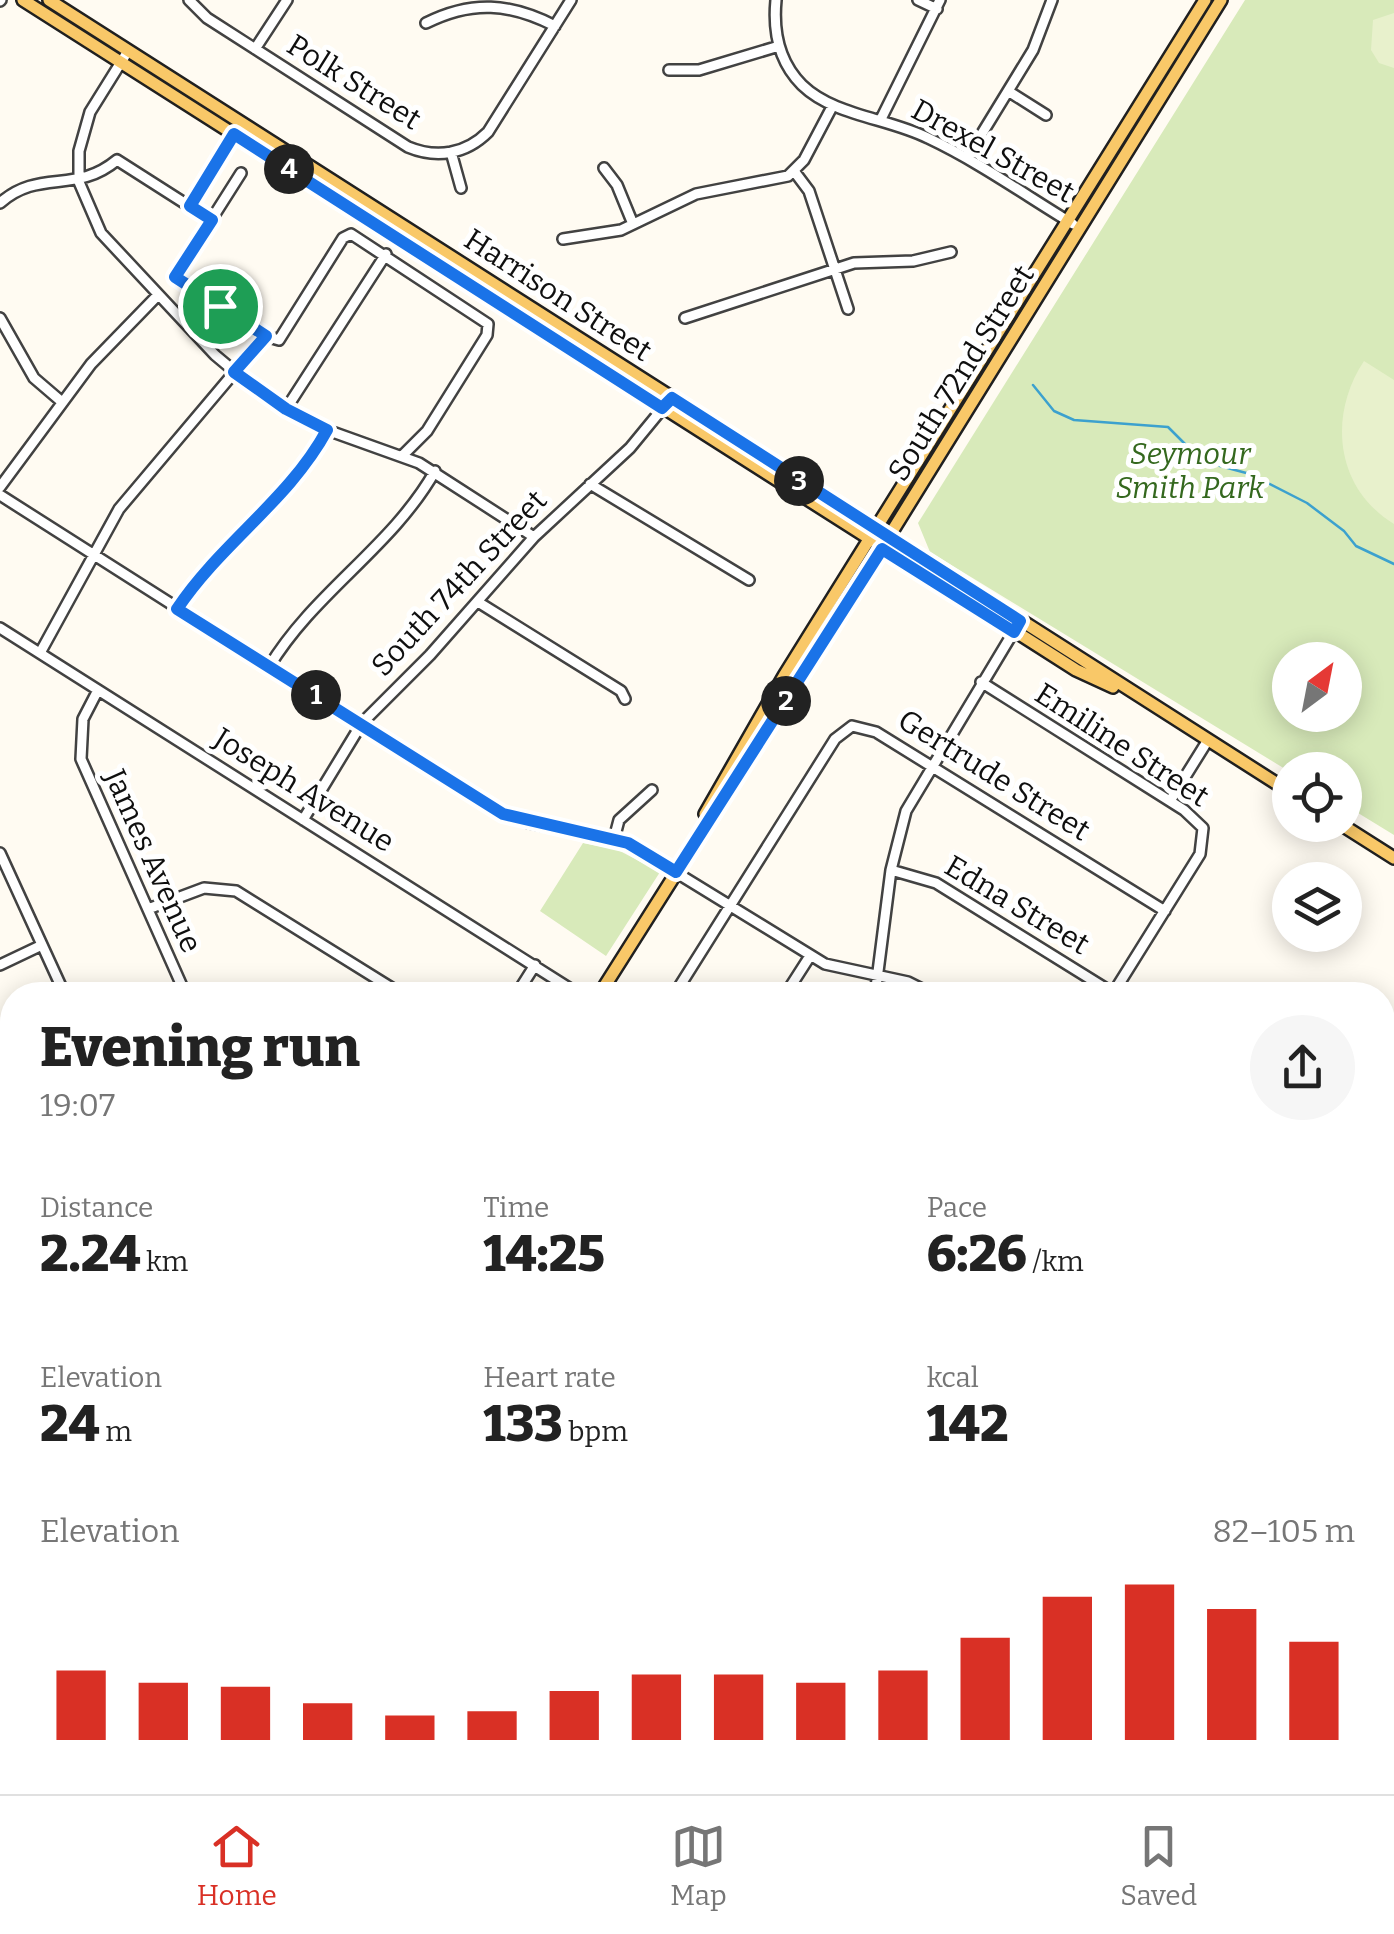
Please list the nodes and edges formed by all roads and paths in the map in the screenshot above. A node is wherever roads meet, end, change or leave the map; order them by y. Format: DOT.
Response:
graph roads {
  1 [pos="23,0"];
  2 [pos="48,0"];
  3 [pos="189,0"];
  4 [pos="287,0"];
  5 [pos="571,0"];
  6 [pos="776,0"];
  7 [pos="918,0"];
  8 [pos="1052,0"];
  9 [pos="1204,0"];
  10 [pos="1221,0"];
  11 [pos="938,4"];
  12 [pos="426,24"];
  13 [pos="555,26"];
  14 [pos="779,46"];
  15 [pos="255,49"];
  16 [pos="124,56"];
  17 [pos="669,70"];
  18 [pos="1008,91"];
  19 [pos="833,105"];
  20 [pos="1046,115"];
  21 [pos="881,119"];
  22 [pos="234,134"];
  23 [pos="451,152"];
  24 [pos="967,158"];
  25 [pos="604,168"];
  26 [pos="794,170"];
  27 [pos="241,173"];
  28 [pos="78,182"];
  29 [pos="461,188"];
  30 [pos="0,203"];
  31 [pos="190,206"];
  32 [pos="212,220"];
  33 [pos="1067,221"];
  34 [pos="633,224"];
  35 [pos="1079,228"];
  36 [pos="563,240"];
  37 [pos="951,252"];
  38 [pos="386,254"];
  39 [pos="836,269"];
  40 [pos="158,294"];
  41 [pos="848,309"];
  42 [pos="0,318"];
  43 [pos="685,318"];
  44 [pos="266,336"];
  45 [pos="234,372"];
  46 [pos="672,398"];
  47 [pos="62,402"];
  48 [pos="662,408"];
  49 [pos="286,409"];
  50 [pos="327,430"];
  51 [pos="402,456"];
  52 [pos="434,472"];
  53 [pos="590,484"];
  54 [pos="0,487"];
  55 [pos="0,495"];
  56 [pos="872,536"];
  57 [pos="534,537"];
  58 [pos="885,544"];
  59 [pos="92,553"];
  60 [pos="749,580"];
  61 [pos="478,602"];
  62 [pos="177,609"];
  63 [pos="1017,626"];
  64 [pos="0,628"];
  65 [pos="40,653"];
  66 [pos="270,667"];
  67 [pos="981,682"];
  68 [pos="98,690"];
  69 [pos="625,699"];
  70 [pos="362,724"];
  71 [pos="1208,740"];
  72 [pos="930,766"];
  73 [pos="1272,781"];
  74 [pos="652,790"];
  75 [pos="1170,801"];
  76 [pos="303,820"];
  77 [pos="1362,838"];
  78 [pos="614,839"];
  79 [pos="0,853"];
  80 [pos="1394,858"];
  81 [pos="891,870"];
  82 [pos="676,872"];
  83 [pos="731,906"];
  84 [pos="148,910"];
  85 [pos="1165,910"];
  86 [pos="42,945"];
  87 [pos="810,956"];
  88 [pos="535,964"];
  89 [pos="0,965"];
  90 [pos="878,976"];
  91 [pos="59,982"];
  92 [pos="180,982"];
  93 [pos="372,982"];
  94 [pos="524,982"];
  95 [pos="561,982"];
  96 [pos="606,982"];
  97 [pos="682,982"];
  98 [pos="793,982"];
  99 [pos="877,982"];
  100 [pos="908,982"];
  101 [pos="1094,982"];
  102 [pos="1120,982"];
  1 -- 16 [label="main road, Harrison Street"];
  2 -- 16 [label="main road, Harrison Street"];
  3 -- 15 [label="street, Polk Street"];
  4 -- 15 [label="street"];
  5 -- 13 [label="street"];
  6 -- 14 [label="street"];
  7 -- 11 [label="street"];
  8 -- 18 [label="street"];
  9 -- 33 [label="main road, South 72nd Street"];
  10 -- 35 [label="main road, South 72nd Street"];
  11 -- 21 [label="street"];
  12 -- 13 [label="street"];
  13 -- 23 [label="street"];
  14 -- 17 [label="street"];
  14 -- 19 [label="street, Drexel Street"];
  15 -- 23 [label="street, Polk Street"];
  16 -- 22 [label="main road, Harrison Street"];
  16 -- 28 [label="street"];
  16 -- 46 [label="main road, Harrison Street"];
  18 -- 20 [label="street"];
  18 -- 24 [label="street"];
  19 -- 21 [label="street, Drexel Street"];
  19 -- 26 [label="street"];
  21 -- 24 [label="street, Drexel Street"];
  22 -- 31 [label="street"];
  22 -- 48 [label="main road, Harrison Street"];
  23 -- 29 [label="street"];
  24 -- 33 [label="street, Drexel Street"];
  25 -- 34 [label="street"];
  26 -- 34 [label="street"];
  26 -- 39 [label="street"];
  27 -- 32 [label="street"];
  28 -- 30 [label="street"];
  28 -- 31 [label="street"];
  28 -- 40 [label="street"];
  31 -- 32 [label="street"];
  32 -- 44 [label="street"];
  33 -- 35 [label="street, Drexel Street"];
  33 -- 56 [label="main road, South 72nd Street"];
  34 -- 36 [label="street"];
  35 -- 58 [label="main road, South 72nd Street"];
  37 -- 39 [label="street"];
  38 -- 44 [label="street"];
  38 -- 49 [label="street"];
  38 -- 51 [label="street"];
  39 -- 41 [label="street"];
  39 -- 43 [label="street"];
  40 -- 45 [label="street"];
  40 -- 47 [label="street"];
  42 -- 47 [label="street"];
  44 -- 45 [label="street"];
  45 -- 49 [label="street"];
  45 -- 59 [label="street"];
  46 -- 48 [label="street, South 74th Street"];
  46 -- 56 [label="main road, Harrison Street"];
  47 -- 54 [label="street"];
  48 -- 53 [label="street, South 74th Street"];
  48 -- 56 [label="main road, Harrison Street"];
  49 -- 50 [label="street"];
  50 -- 51 [label="street"];
  50 -- 62 [label="street"];
  51 -- 52 [label="street"];
  52 -- 57 [label="street"];
  52 -- 66 [label="street"];
  53 -- 57 [label="street, South 74th Street"];
  53 -- 60 [label="street"];
  55 -- 59 [label="street"];
  56 -- 58 [label="main road, Harrison Street"];
  56 -- 82 [label="main road, South 72nd Street"];
  57 -- 61 [label="street, South 74th Street"];
  58 -- 63 [label="main road, Harrison Street"];
  58 -- 82 [label="main road, South 72nd Street"];
  59 -- 62 [label="street"];
  59 -- 65 [label="street"];
  61 -- 69 [label="street"];
  61 -- 70 [label="street, South 74th Street"];
  62 -- 66 [label="street"];
  63 -- 67 [label="street"];
  63 -- 71 [label="main road, Harrison Street"];
  64 -- 65 [label="street, Joseph Avenue"];
  65 -- 68 [label="street, Joseph Avenue"];
  66 -- 70 [label="street"];
  67 -- 72 [label="street"];
  67 -- 75 [label="street, Emiline Street"];
  68 -- 76 [label="street, Joseph Avenue"];
  68 -- 84 [label="street, James Avenue"];
  70 -- 76 [label="street, South 74th Street"];
  70 -- 78 [label="street"];
  71 -- 73 [label="main road, Harrison Street"];
  71 -- 75 [label="street"];
  72 -- 81 [label="street"];
  72 -- 83 [label="street, Gertrude Street"];
  72 -- 85 [label="street, Gertrude Street"];
  74 -- 78 [label="street"];
  75 -- 85 [label="street, Emiline Street"];
  76 -- 88 [label="street, Joseph Avenue"];
  77 -- 80 [label="main road"];
  78 -- 82 [label="street"];
  79 -- 86 [label="street"];
  81 -- 90 [label="street"];
  81 -- 101 [label="street, Edna Street"];
  82 -- 83 [label="street"];
  82 -- 96 [label="main road, South 72nd Street"];
  83 -- 87 [label="street"];
  83 -- 97 [label="street, Gertrude Street"];
  84 -- 92 [label="street, James Avenue"];
  84 -- 93 [label="street"];
  85 -- 102 [label="street"];
  86 -- 89 [label="street"];
  86 -- 91 [label="street"];
  87 -- 90 [label="street"];
  87 -- 98 [label="street"];
  88 -- 94 [label="street"];
  88 -- 95 [label="street, Joseph Avenue"];
  90 -- 99 [label="street"];
  90 -- 100 [label="street"];
}
